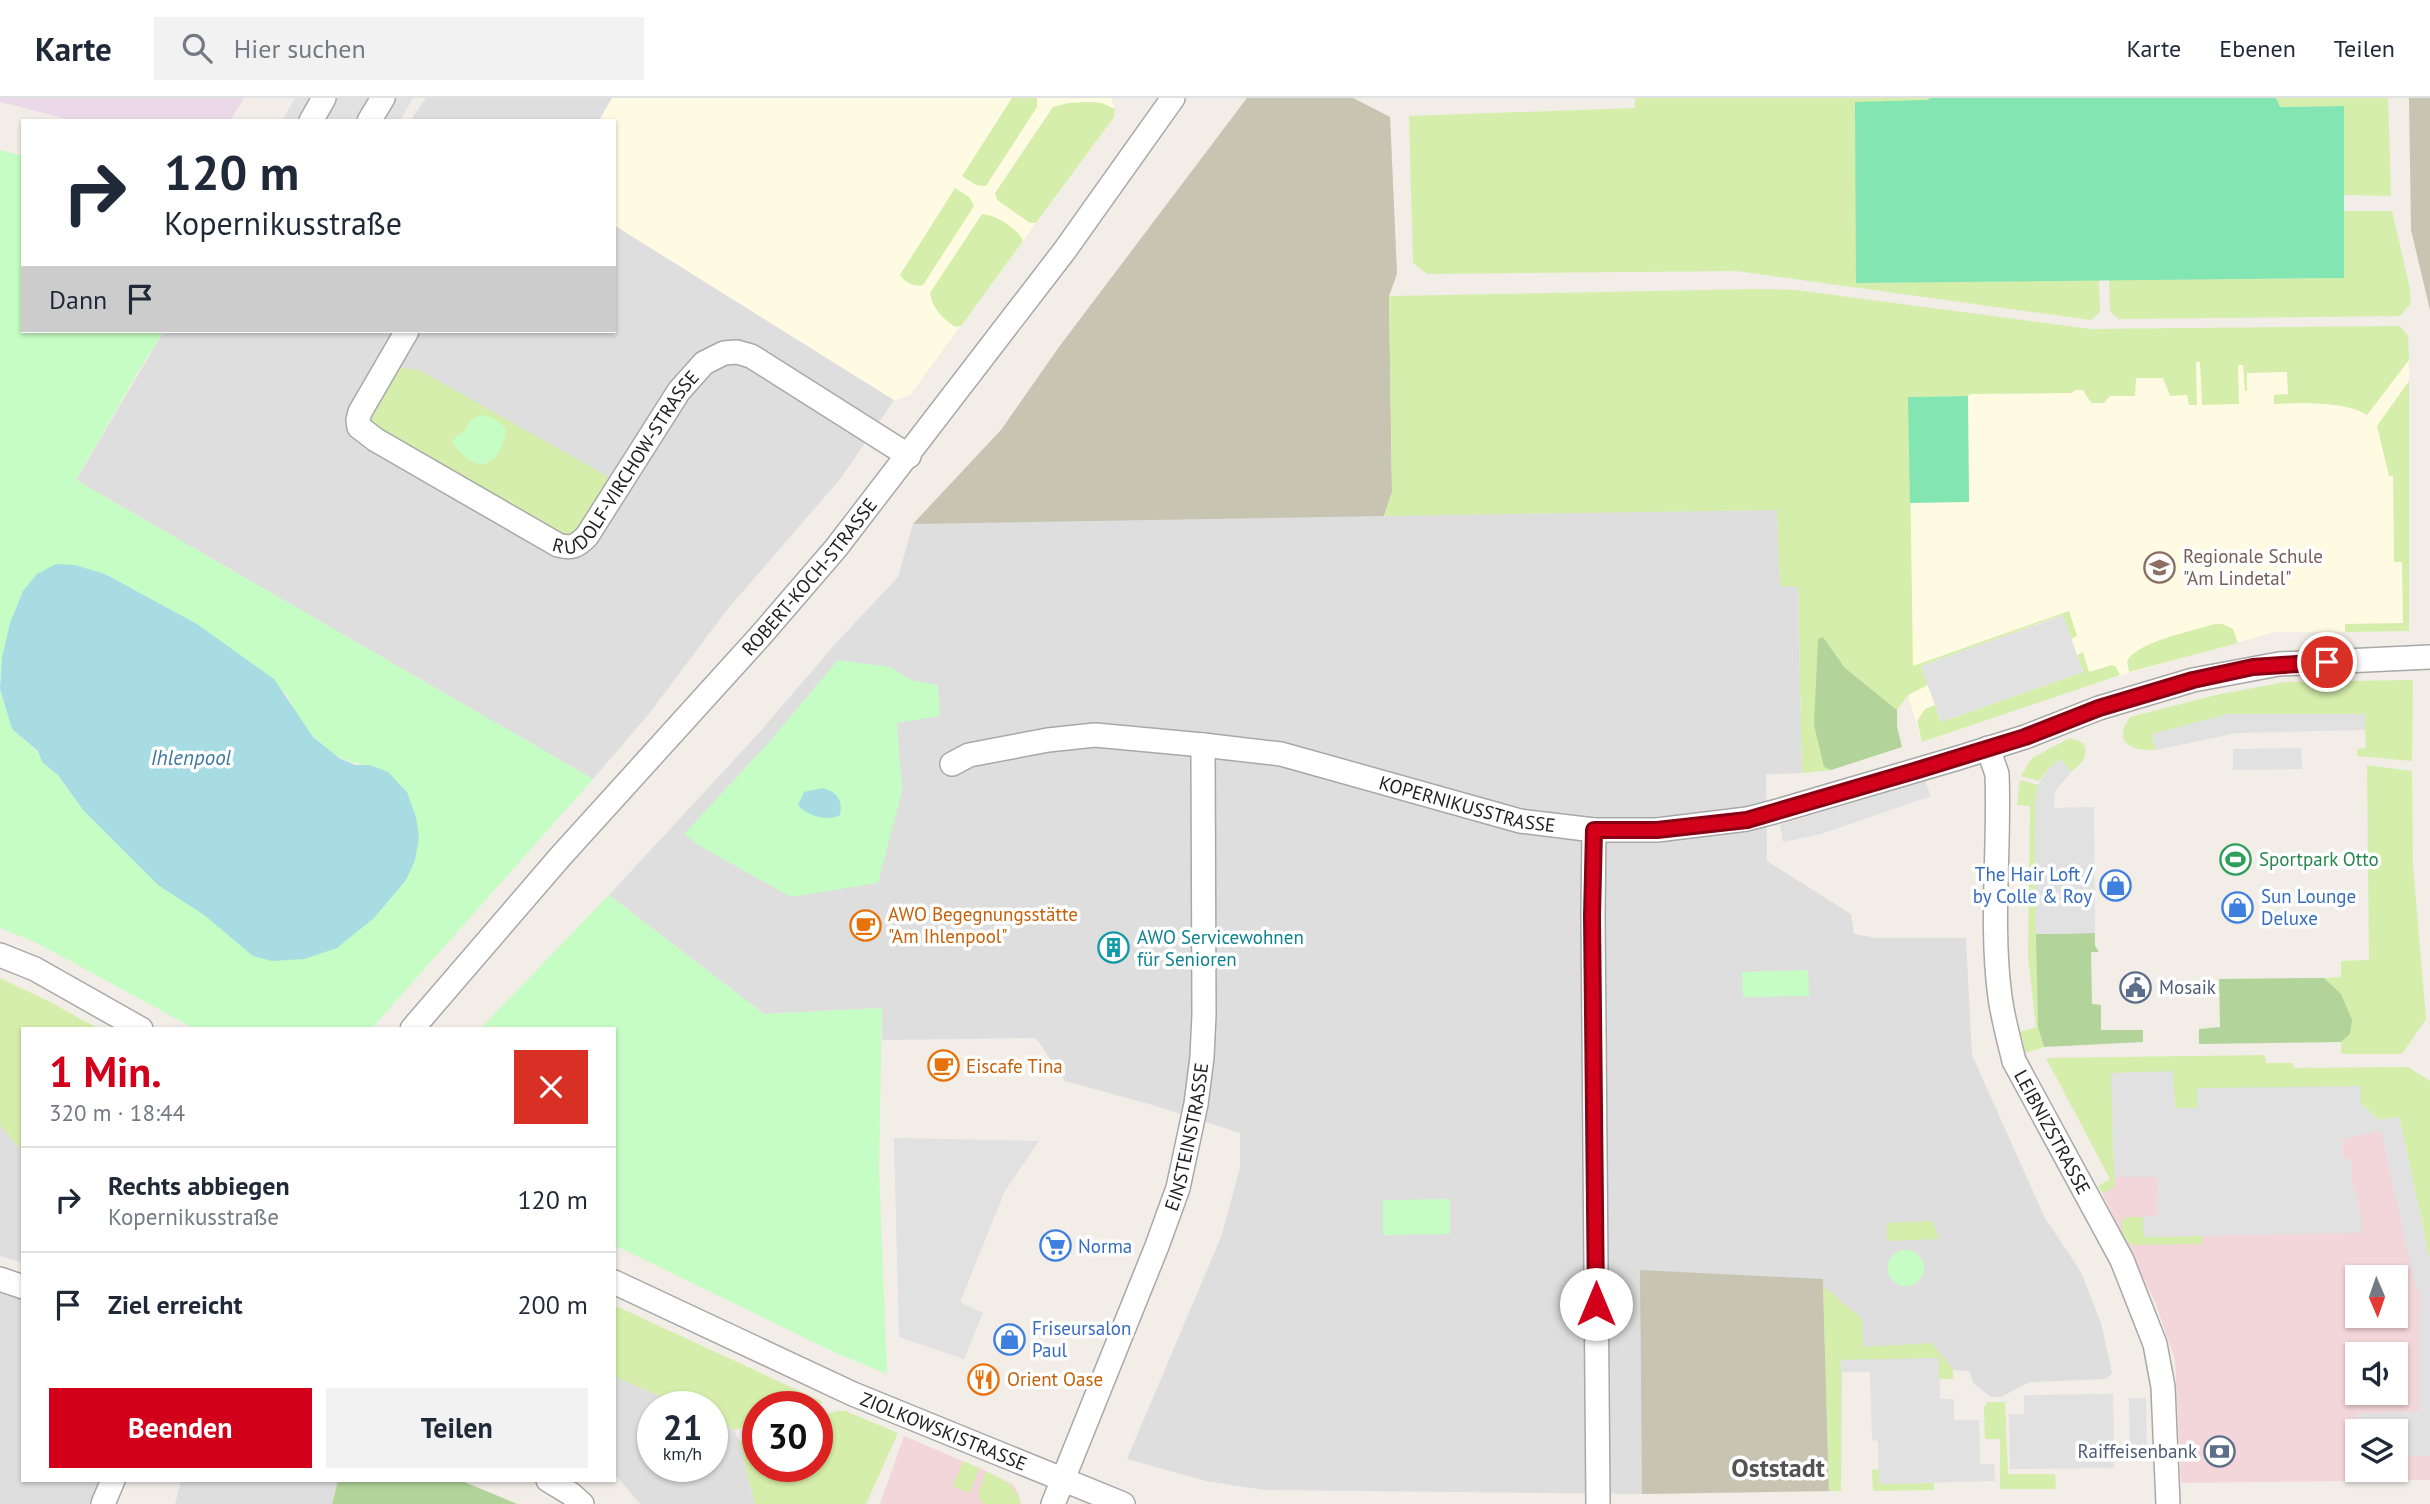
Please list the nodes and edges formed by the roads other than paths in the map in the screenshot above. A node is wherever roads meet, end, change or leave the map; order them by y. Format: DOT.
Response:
graph roads {
  1 [pos="324,98"];
  2 [pos="383,98"];
  3 [pos="1173,98"];
  4 [pos="311,119"];
  5 [pos="370,119"];
  6 [pos="406,333"];
  7 [pos="909,456"];
  8 [pos="2430,657"];
  9 [pos="1203,745"];
  10 [pos="1988,748"];
  11 [pos="952,764"];
  12 [pos="1594,830"];
  13 [pos="0,955"];
  14 [pos="137,1027"];
  15 [pos="414,1027"];
  16 [pos="0,1279"];
  17 [pos="616,1283"];
  18 [pos="21,1286"];
  19 [pos="1063,1480"];
  20 [pos="112,1482"];
  21 [pos="551,1482"];
  22 [pos="103,1504"];
  23 [pos="582,1504"];
  24 [pos="1053,1504"];
  25 [pos="1123,1504"];
  26 [pos="1598,1504"];
  27 [pos="2168,1504"];
  1 -- 4 [label="street"];
  2 -- 5 [label="street"];
  3 -- 7 [label="street, ROBERT-KOCH-STRASSE"];
  6 -- 7 [label="street, RUDOLF-VIRCHOW-STRASSE"];
  7 -- 15 [label="street, ROBERT-KOCH-STRASSE"];
  8 -- 10 [label="street, KOPERNIKUSSTRASSE"];
  9 -- 11 [label="street, KOPERNIKUSSTRASSE"];
  9 -- 12 [label="street, KOPERNIKUSSTRASSE"];
  9 -- 19 [label="street, EINSTEINSTRASSE"];
  10 -- 12 [label="street, KOPERNIKUSSTRASSE"];
  10 -- 27 [label="street, LEIBNIZSTRASSE"];
  12 -- 26 [label="street"];
  13 -- 14 [label="street"];
  16 -- 18 [label="street"];
  17 -- 19 [label="street, ZIOLKOWSKISTRASSE"];
  19 -- 24 [label="street, EINSTEINSTRASSE"];
  19 -- 25 [label="street, ZIOLKOWSKISTRASSE"];
  20 -- 22 [label="street"];
  21 -- 23 [label="street"];
}
